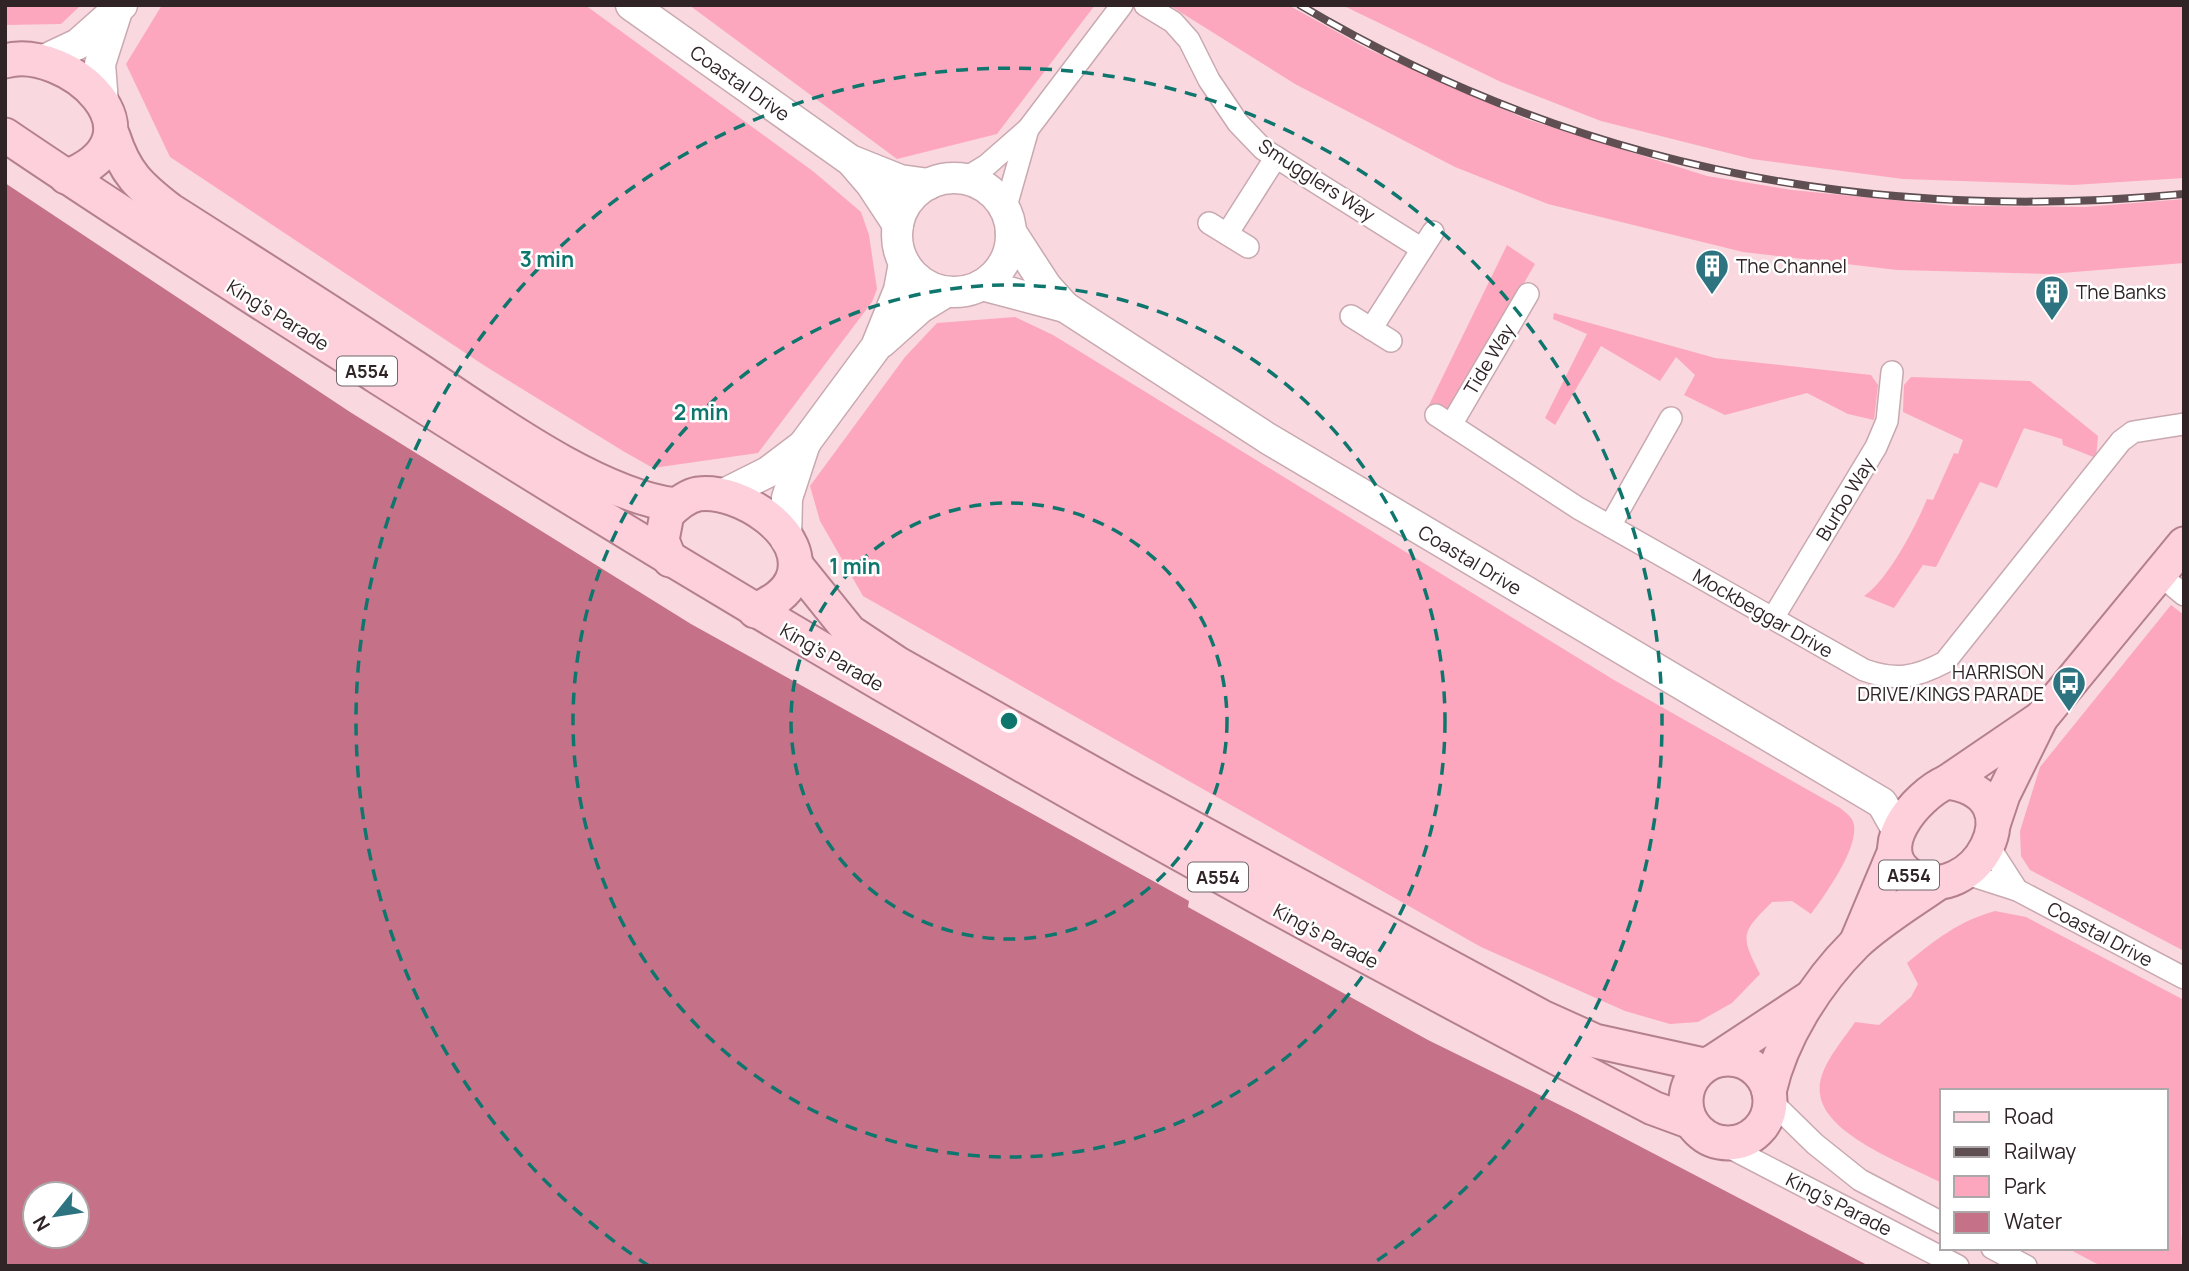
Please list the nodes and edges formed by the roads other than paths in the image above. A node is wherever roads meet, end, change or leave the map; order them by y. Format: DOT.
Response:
graph roads {
  1 [pos="631,5"];
  2 [pos="1122,5"];
  3 [pos="1145,5"];
  4 [pos="119,9"];
  5 [pos="5,61"];
  6 [pos="42,61"];
  7 [pos="103,103"];
  8 [pos="1028,129"];
  9 [pos="5,135"];
  10 [pos="113,136"];
  11 [pos="1276,157"];
  12 [pos="850,160"];
  13 [pos="66,177"];
  14 [pos="964,179"];
  15 [pos="929,184"];
  16 [pos="1008,221"];
  17 [pos="898,225"];
  18 [pos="1248,247"];
  19 [pos="904,263"];
  20 [pos="982,285"];
  21 [pos="946,292"];
  22 [pos="1528,294"];
  23 [pos="1065,307"];
  24 [pos="1351,316"];
  25 [pos="1371,329"];
  26 [pos="1391,341"];
  27 [pos="876,347"];
  28 [pos="1892,372"];
  29 [pos="1671,418"];
  30 [pos="1443,420"];
  31 [pos="2184,424"];
  32 [pos="805,443"];
  33 [pos="724,494"];
  34 [pos="676,505"];
  35 [pos="1610,526"];
  36 [pos="2184,544"];
  37 [pos="791,552"];
  38 [pos="670,561"];
  39 [pos="2171,584"];
  40 [pos="755,611"];
  41 [pos="1773,618"];
  42 [pos="2041,718"];
  43 [pos="1936,788"];
  44 [pos="1882,803"];
  45 [pos="1991,834"];
  46 [pos="1896,843"];
  47 [pos="1951,878"];
  48 [pos="2017,890"];
  49 [pos="1856,943"];
  50 [pos="2184,978"];
  51 [pos="1813,996"];
  52 [pos="1711,1062"];
  53 [pos="1770,1096"];
  54 [pos="1691,1122"];
  55 [pos="1719,1142"];
  56 [pos="1940,1222"];
  57 [pos="1996,1250"];
  58 [pos="1958,1266"];
  59 [pos="2026,1266"];
  1 -- 12 [label="street, Coastal Drive"];
  2 -- 8 [label="street"];
  3 -- 11 [label="street, Smugglers Way"];
  4 -- 6 [label="street"];
  4 -- 7 [label="street"];
  5 -- 6 [label="main road"];
  6 -- 7 [label="main road"];
  7 -- 10 [label="main road, A554"];
  8 -- 14 [label="street"];
  8 -- 16 [label="street"];
  9 -- 13 [label="main road, King's Parade / A554"];
  10 -- 13 [label="main road"];
  10 -- 34 [label="main road, King's Parade / A554"];
  11 -- 18 [label="street"];
  11 -- 25 [label="street, Smugglers Way"];
  12 -- 15 [label="street, Coastal Drive"];
  12 -- 17 [label="street, Coastal Drive"];
  13 -- 38 [label="main road, King's Parade / A554"];
  14 -- 15 [label="street"];
  14 -- 16 [label="street"];
  15 -- 17 [label="street"];
  16 -- 20 [label="street"];
  16 -- 23 [label="street, Coastal Drive"];
  17 -- 19 [label="street"];
  19 -- 21 [label="street"];
  19 -- 27 [label="street"];
  20 -- 21 [label="street"];
  20 -- 23 [label="street, Coastal Drive"];
  21 -- 27 [label="street"];
  22 -- 30 [label="street, Tide Way"];
  23 -- 44 [label="street, Coastal Drive"];
  24 -- 25 [label="street"];
  25 -- 26 [label="street"];
  27 -- 32 [label="street"];
  28 -- 41 [label="street, Burbo Way"];
  29 -- 35 [label="street"];
  30 -- 35 [label="street, Mockbeggar Drive"];
  31 -- 41 [label="street, Mockbeggar Drive"];
  32 -- 33 [label="street"];
  32 -- 37 [label="street"];
  33 -- 34 [label="main road, A554"];
  33 -- 37 [label="main road, A554"];
  34 -- 38 [label="main road"];
  35 -- 41 [label="street, Mockbeggar Drive"];
  36 -- 39 [label="main road, A554"];
  37 -- 40 [label="main road"];
  37 -- 52 [label="main road, King's Parade / A554"];
  38 -- 40 [label="main road, King's Parade / A554"];
  39 -- 42 [label="main road, A554"];
  40 -- 54 [label="main road, King's Parade / A554"];
  42 -- 43 [label="main road, A554"];
  42 -- 45 [label="main road, A554"];
  43 -- 44 [label="street"];
  43 -- 45 [label="main road"];
  43 -- 46 [label="main road, A554"];
  44 -- 46 [label="street, Coastal Drive"];
  45 -- 47 [label="main road, A554"];
  45 -- 48 [label="street"];
  46 -- 47 [label="main road, A554"];
  46 -- 49 [label="main road, A554"];
  47 -- 48 [label="street, Coastal Drive"];
  47 -- 49 [label="main road, A554"];
  48 -- 50 [label="street, Coastal Drive"];
  49 -- 51 [label="main road, A554"];
  51 -- 52 [label="main road, A554"];
  51 -- 53 [label="main road, A554"];
  52 -- 53 [label="main road"];
  52 -- 54 [label="main road"];
  53 -- 55 [label="main road"];
  53 -- 56 [label="street, King's Parade"];
  54 -- 55 [label="main road"];
  55 -- 58 [label="street, King's Parade"];
  57 -- 59 [label="street"];
}
